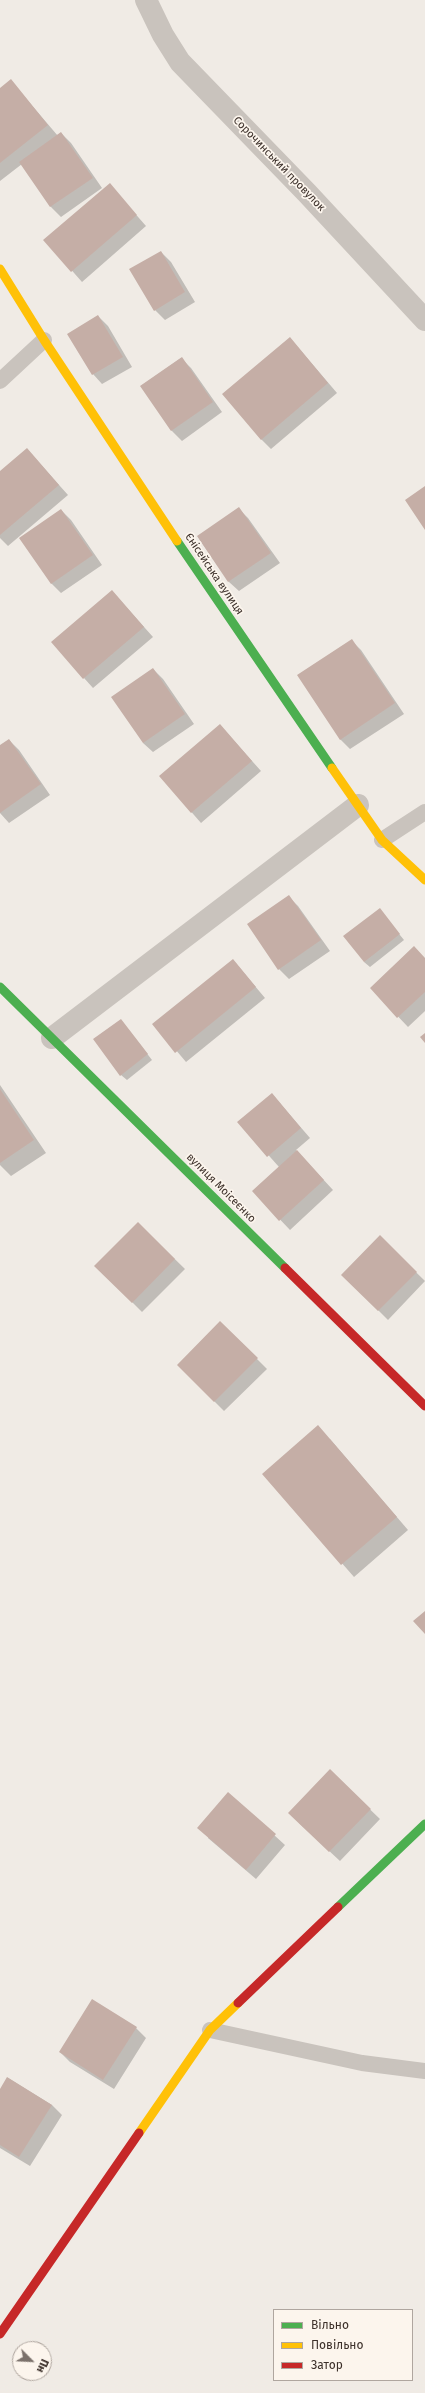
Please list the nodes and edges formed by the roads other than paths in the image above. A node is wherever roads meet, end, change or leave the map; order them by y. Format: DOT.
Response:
graph roads {
  1 [pos="146,0"];
  2 [pos="0,269"];
  3 [pos="425,320"];
  4 [pos="44,340"];
  5 [pos="0,381"];
  6 [pos="358,805"];
  7 [pos="425,812"];
  8 [pos="382,840"];
  9 [pos="425,880"];
  10 [pos="0,986"];
  11 [pos="52,1038"];
  12 [pos="425,1406"];
  13 [pos="425,1824"];
  14 [pos="210,2030"];
  15 [pos="425,2071"];
  16 [pos="0,2334"];
  1 -- 3 [label="street, Сорочинський провулок"];
  2 -- 4 [label="street, Єнісейська вулиця"];
  4 -- 5 [label="lane"];
  4 -- 6 [label="street, Єнісейська вулиця"];
  6 -- 8 [label="street, Єнісейська вулиця"];
  6 -- 11 [label="street"];
  7 -- 8 [label="lane"];
  8 -- 9 [label="street, Єнісейська вулиця"];
  10 -- 11 [label="street, вулиця Моісеєнко"];
  11 -- 12 [label="street, вулиця Моісеєнко"];
  13 -- 14 [label="street"];
  14 -- 15 [label="lane"];
  14 -- 16 [label="street"];
}
